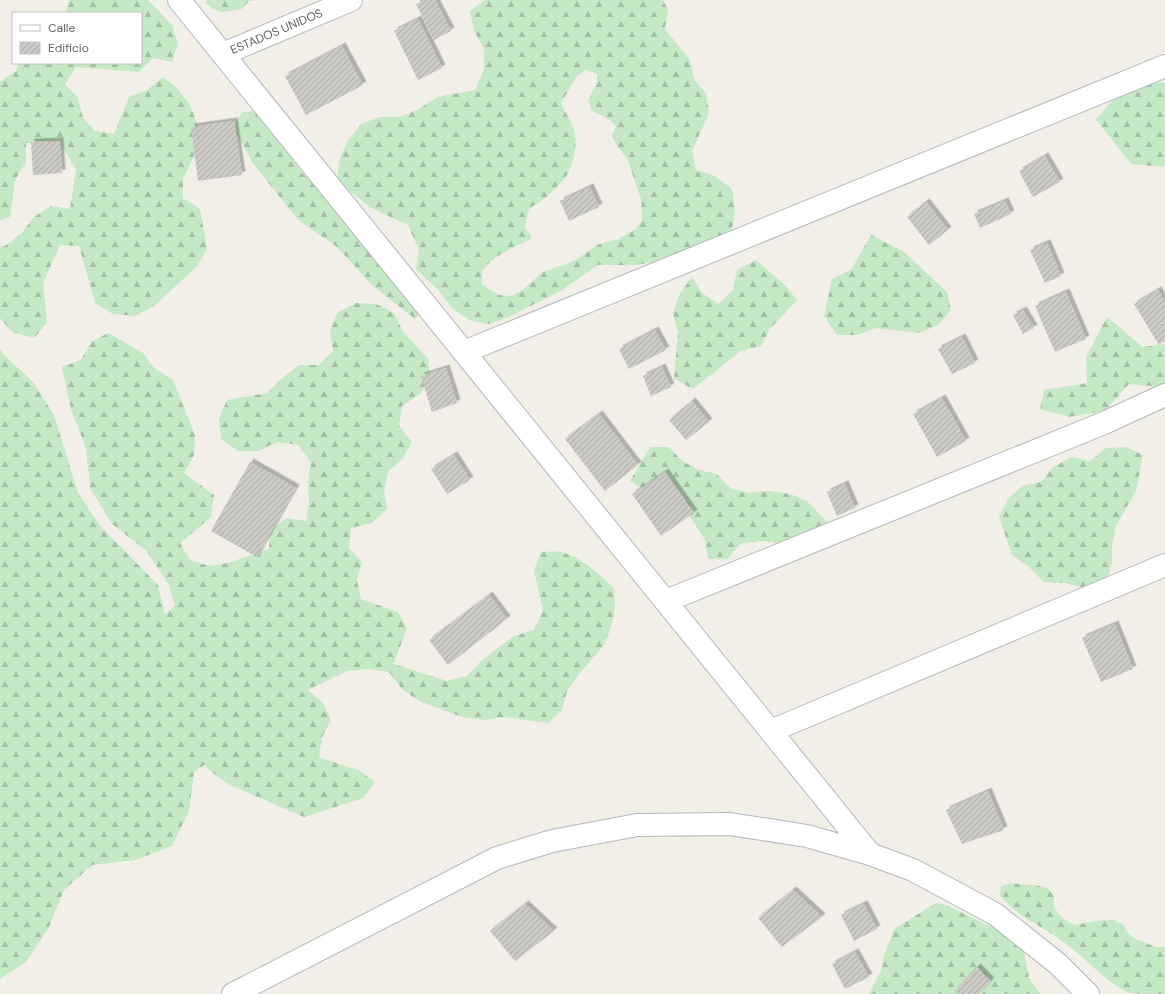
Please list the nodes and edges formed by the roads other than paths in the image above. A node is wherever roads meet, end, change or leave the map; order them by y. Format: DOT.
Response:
graph roads {
  1 [pos="179,0"];
  2 [pos="351,0"];
  3 [pos="223,54"];
  4 [pos="1165,66"];
  5 [pos="464,352"];
  6 [pos="1165,395"];
  7 [pos="1165,565"];
  8 [pos="666,601"];
  9 [pos="771,731"];
  10 [pos="870,854"];
  11 [pos="233,994"];
  12 [pos="1088,994"];
  1 -- 3 [label="street"];
  2 -- 3 [label="street, ESTADOS UNIDOS"];
  3 -- 5 [label="street"];
  4 -- 5 [label="street"];
  5 -- 8 [label="street"];
  6 -- 8 [label="street"];
  7 -- 9 [label="street"];
  8 -- 9 [label="street"];
  9 -- 10 [label="street"];
  10 -- 11 [label="street"];
  10 -- 12 [label="street"];
}
